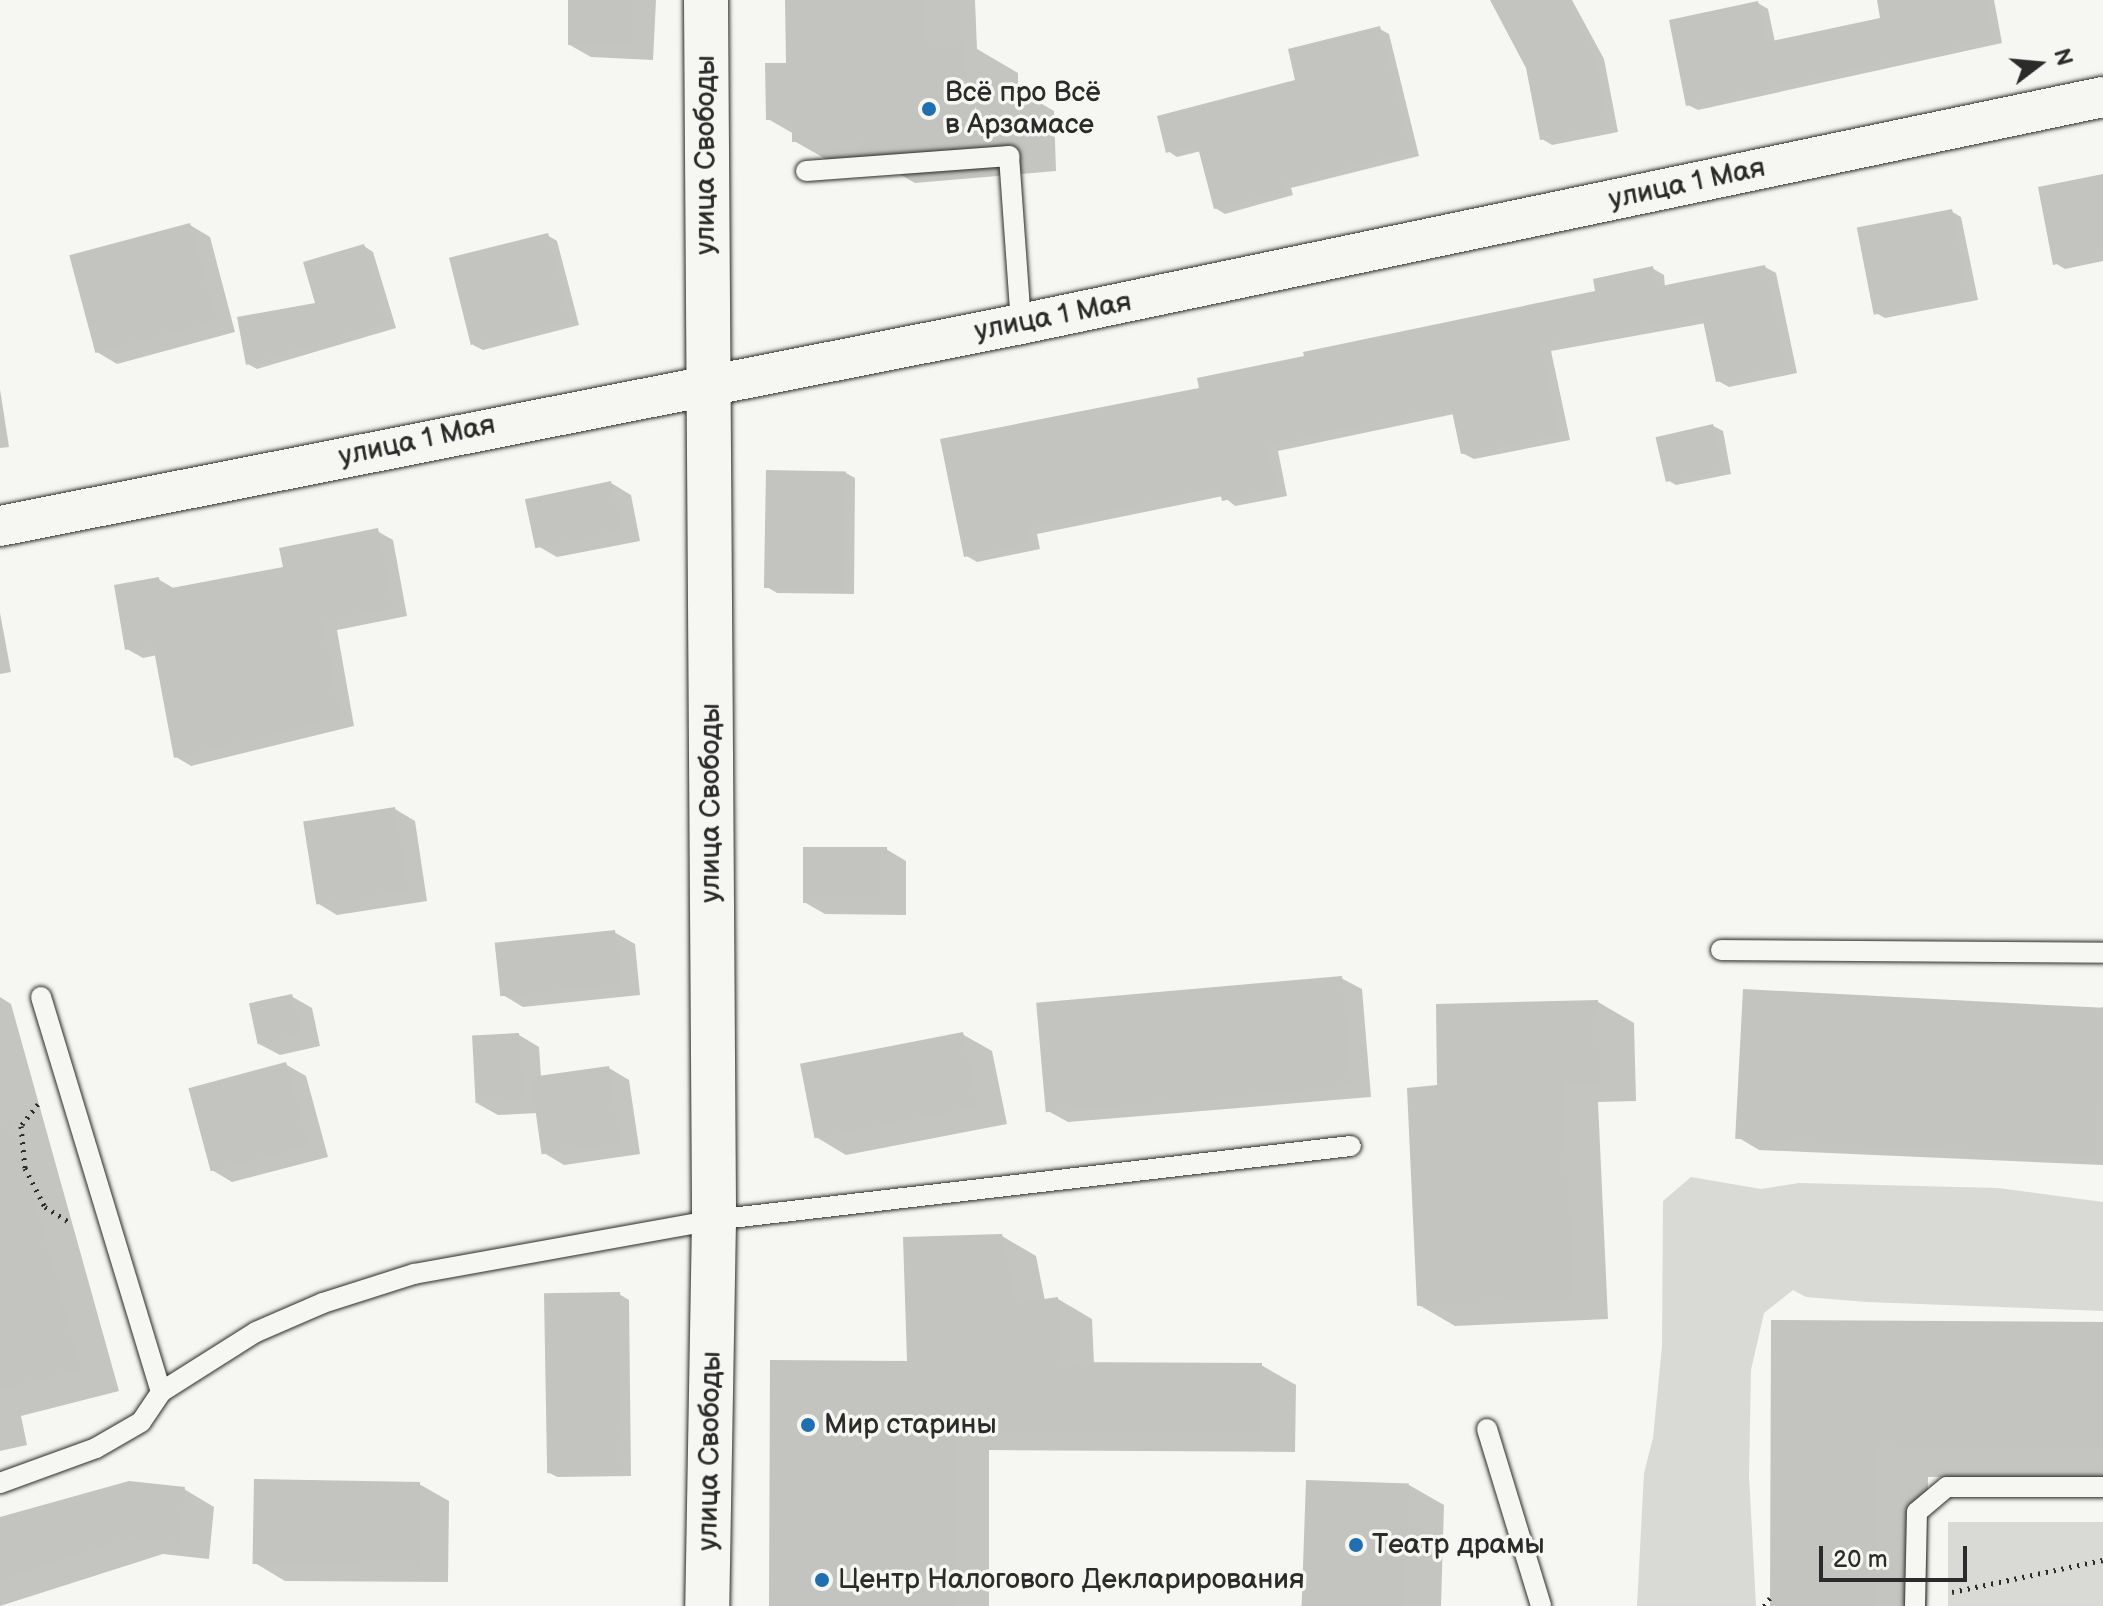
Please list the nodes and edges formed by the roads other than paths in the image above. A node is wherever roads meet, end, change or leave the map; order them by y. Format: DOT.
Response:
graph roads {
  1 [pos="706,0"];
  2 [pos="2103,97"];
  3 [pos="806,171"];
  4 [pos="1021,324"];
  5 [pos="706,385"];
  6 [pos="0,526"];
  7 [pos="1721,950"];
  8 [pos="2103,953"];
  9 [pos="41,997"];
  10 [pos="1351,1146"];
  11 [pos="714,1220"];
  12 [pos="161,1392"];
  13 [pos="1487,1429"];
  14 [pos="0,1483"];
  15 [pos="2103,1487"];
  16 [pos="1915,1603"];
  17 [pos="707,1606"];
  18 [pos="1541,1606"];
  1 -- 5 [label="street, улица Свободы"];
  2 -- 4 [label="street, улица 1 Мая"];
  3 -- 4 [label="lane"];
  4 -- 5 [label="street, улица 1 Мая"];
  5 -- 6 [label="street, улица 1 Мая"];
  5 -- 11 [label="street, улица Свободы"];
  7 -- 8 [label="lane"];
  9 -- 12 [label="lane"];
  10 -- 11 [label="lane"];
  11 -- 12 [label="lane"];
  11 -- 17 [label="street, улица Свободы"];
  12 -- 14 [label="lane"];
  13 -- 18 [label="lane"];
  15 -- 16 [label="lane"];
}
